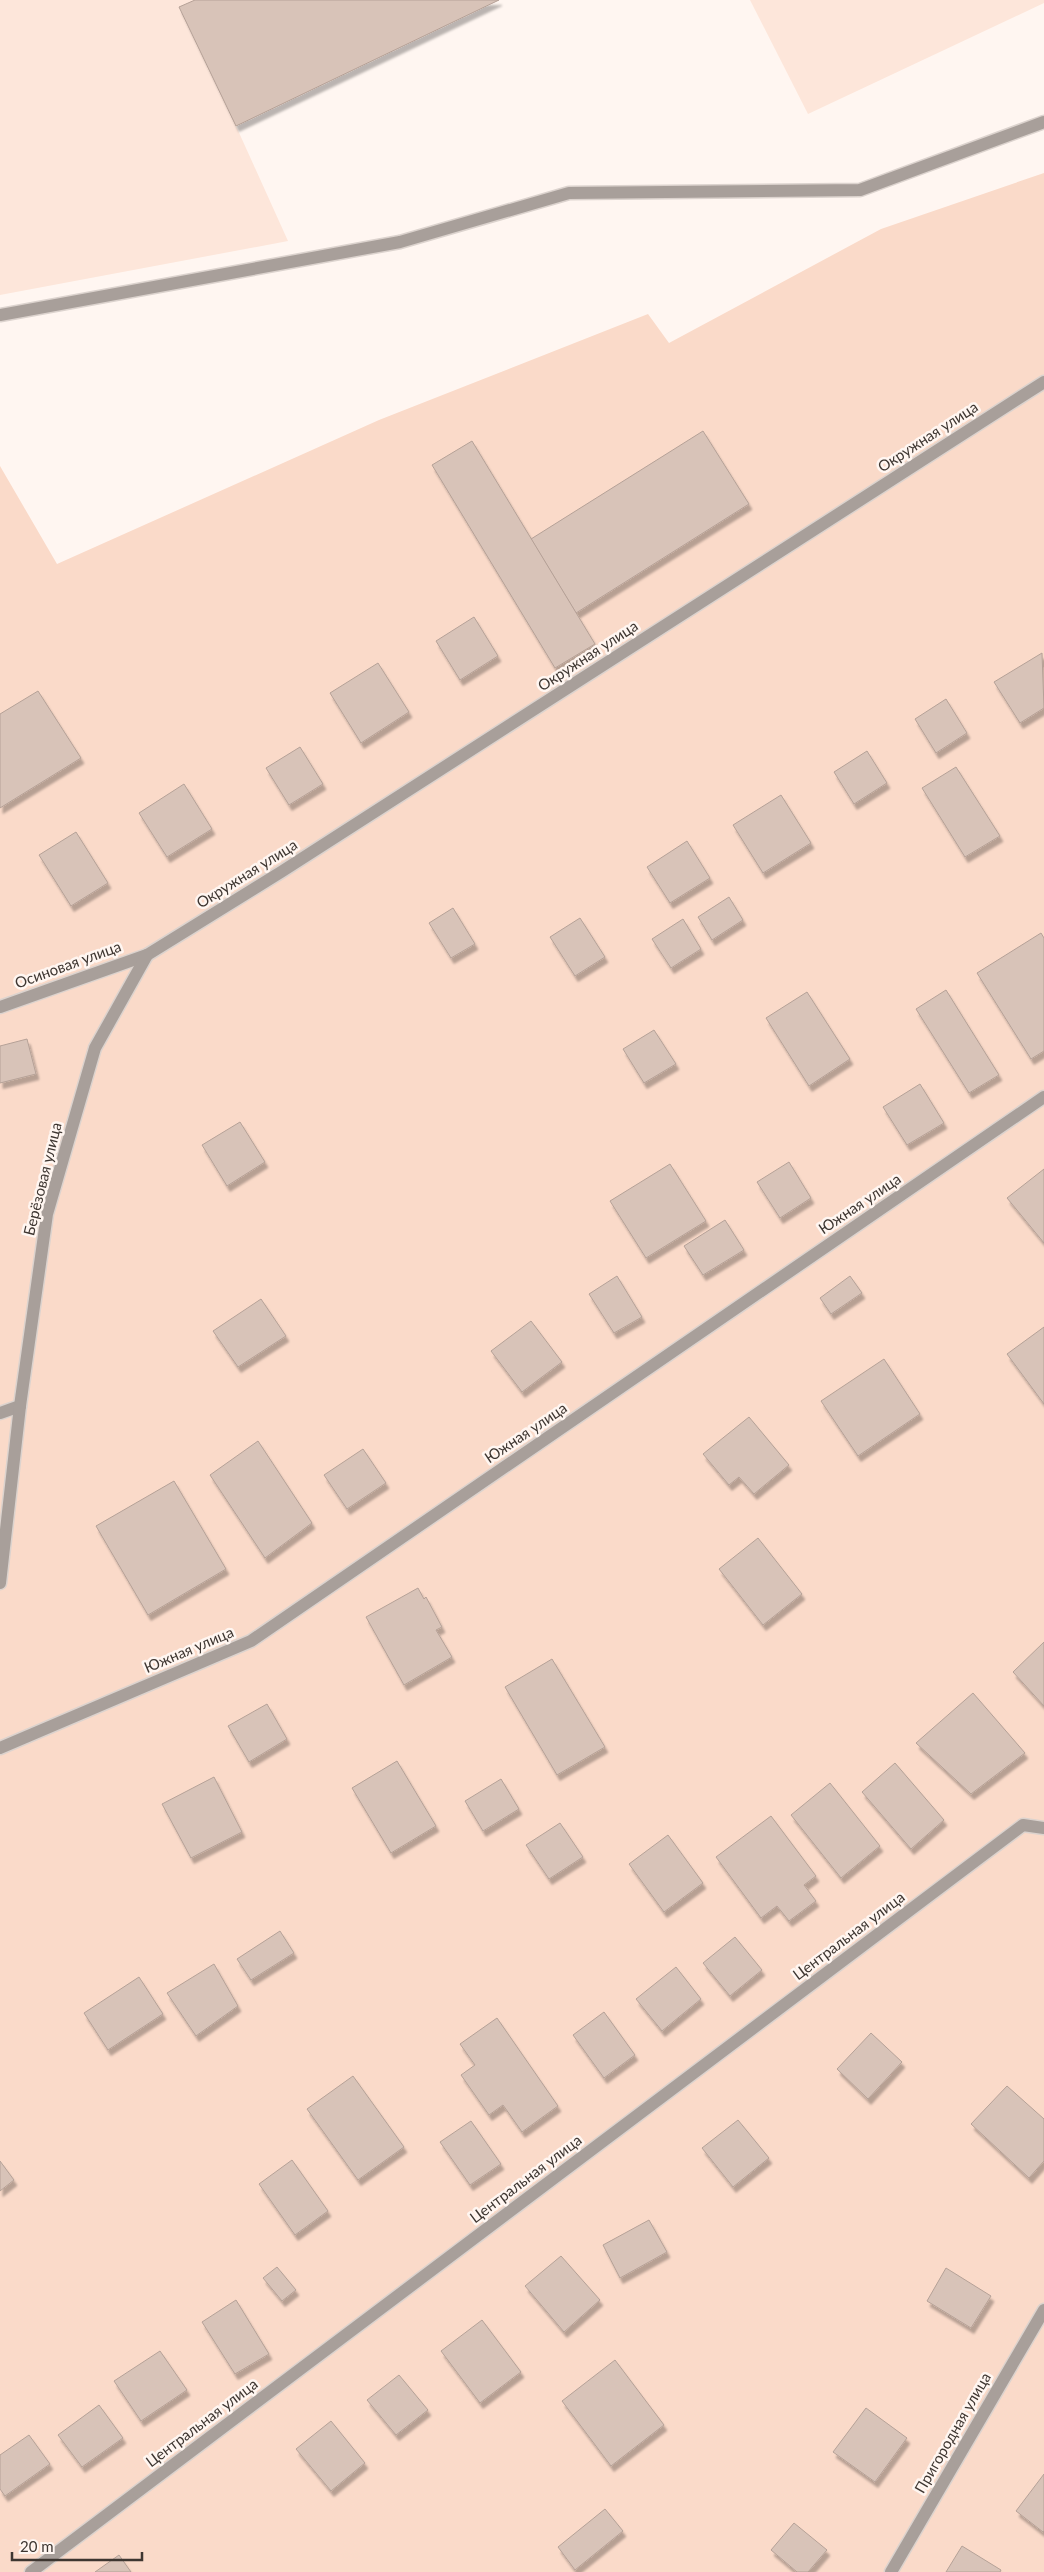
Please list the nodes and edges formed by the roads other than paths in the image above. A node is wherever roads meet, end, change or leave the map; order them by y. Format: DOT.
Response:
graph roads {
  1 [pos="1044,122"];
  2 [pos="0,315"];
  3 [pos="1044,382"];
  4 [pos="148,954"];
  5 [pos="0,1007"];
  6 [pos="1044,1097"];
  7 [pos="20,1406"];
  8 [pos="0,1414"];
  9 [pos="0,1583"];
  10 [pos="0,1748"];
  11 [pos="1044,1828"];
  12 [pos="1044,2310"];
  13 [pos="31,2572"];
  14 [pos="890,2572"];
  1 -- 2 [label="street"];
  3 -- 4 [label="street, Окружная улица"];
  4 -- 5 [label="street, Осиновая улица"];
  4 -- 7 [label="street, Берёзовая улица"];
  6 -- 10 [label="street, Южная улица"];
  7 -- 8 [label="street"];
  7 -- 9 [label="street, Берёзовая улица"];
  11 -- 13 [label="street, Центральная улица"];
  12 -- 14 [label="street, Пригородная улица"];
}
